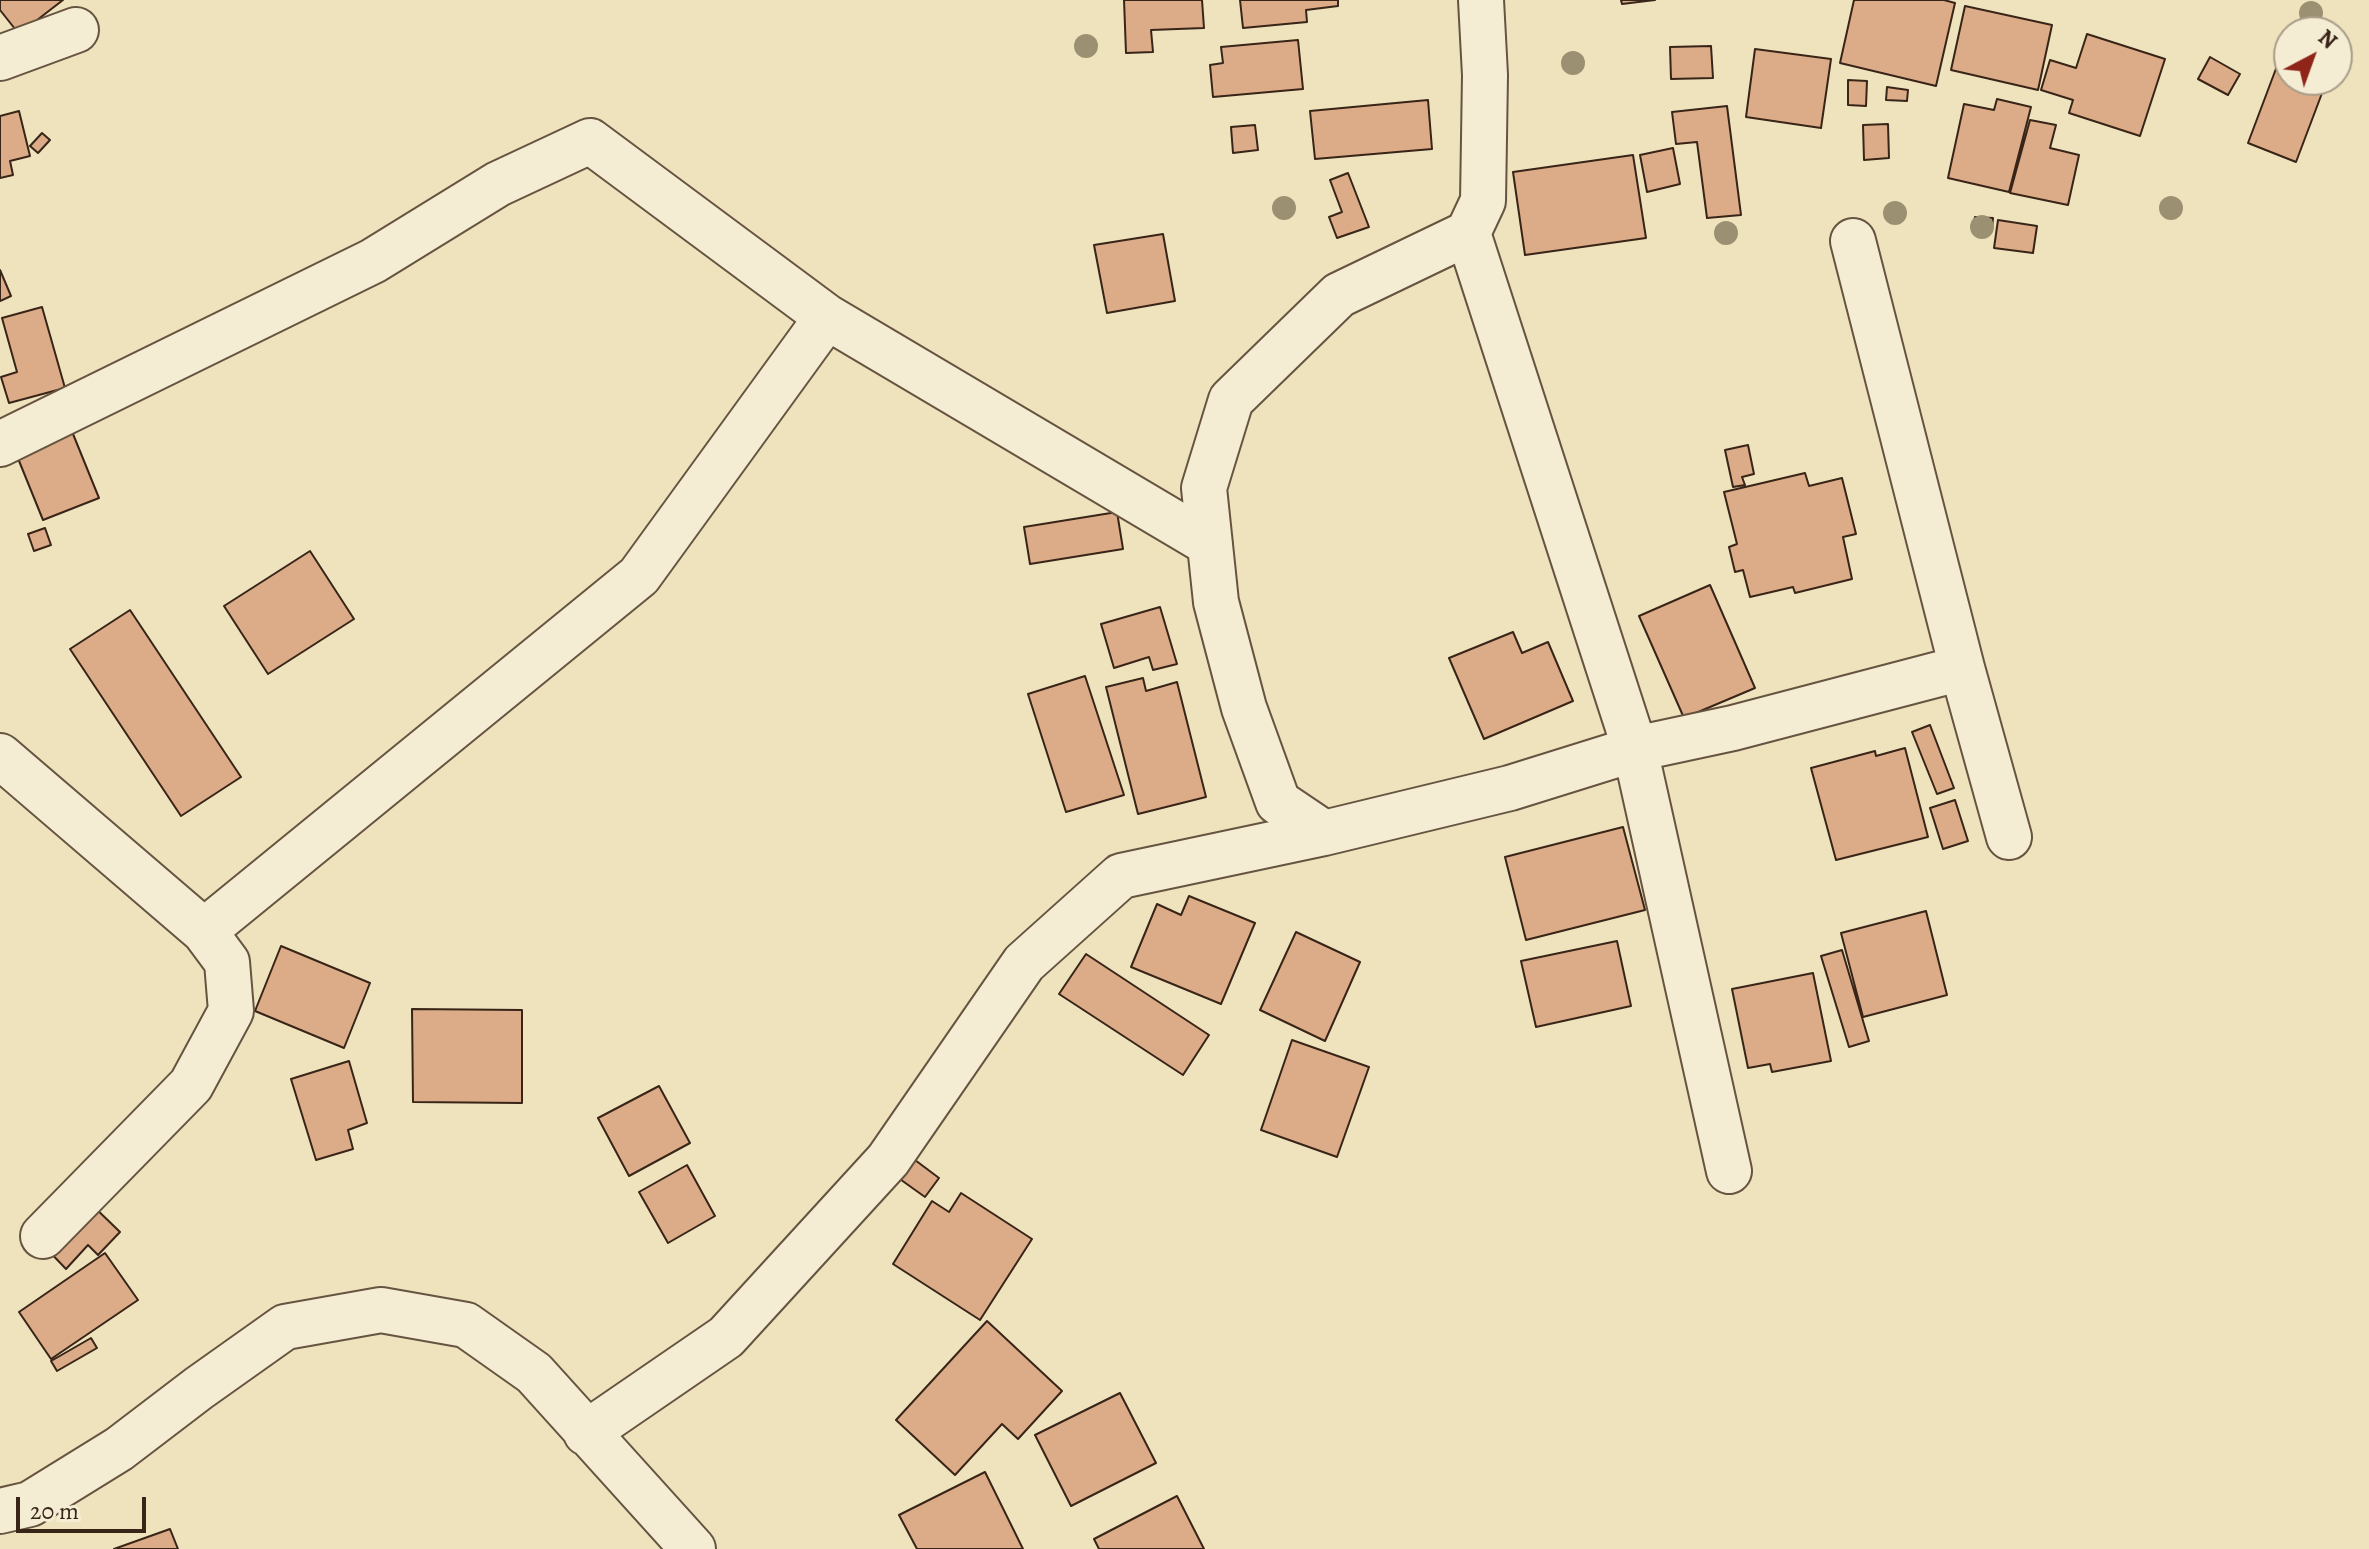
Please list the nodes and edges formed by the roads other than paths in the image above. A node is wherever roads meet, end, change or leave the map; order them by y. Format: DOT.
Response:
graph roads {
  1 [pos="1481,0"];
  2 [pos="76,30"];
  3 [pos="0,58"];
  4 [pos="1468,233"];
  5 [pos="1853,241"];
  6 [pos="827,317"];
  7 [pos="0,444"];
  8 [pos="1210,544"];
  9 [pos="1962,668"];
  10 [pos="1635,749"];
  11 [pos="0,756"];
  12 [pos="17,792"];
  13 [pos="1324,833"];
  14 [pos="2009,837"];
  15 [pos="204,931"];
  16 [pos="1729,1171"];
  17 [pos="43,1236"];
  18 [pos="586,1433"];
  19 [pos="0,1511"];
  20 [pos="693,1549"];
  1 -- 4 [label="street"];
  2 -- 3 [label="street"];
  4 -- 8 [label="street"];
  4 -- 10 [label="street"];
  5 -- 9 [label="street"];
  6 -- 7 [label="street"];
  6 -- 8 [label="street"];
  6 -- 15 [label="street"];
  8 -- 13 [label="street"];
  9 -- 10 [label="street"];
  9 -- 14 [label="street"];
  10 -- 13 [label="street"];
  10 -- 16 [label="street"];
  11 -- 12 [label="street"];
  12 -- 15 [label="street"];
  13 -- 18 [label="street"];
  15 -- 17 [label="street"];
  18 -- 19 [label="street"];
  18 -- 20 [label="street"];
}
